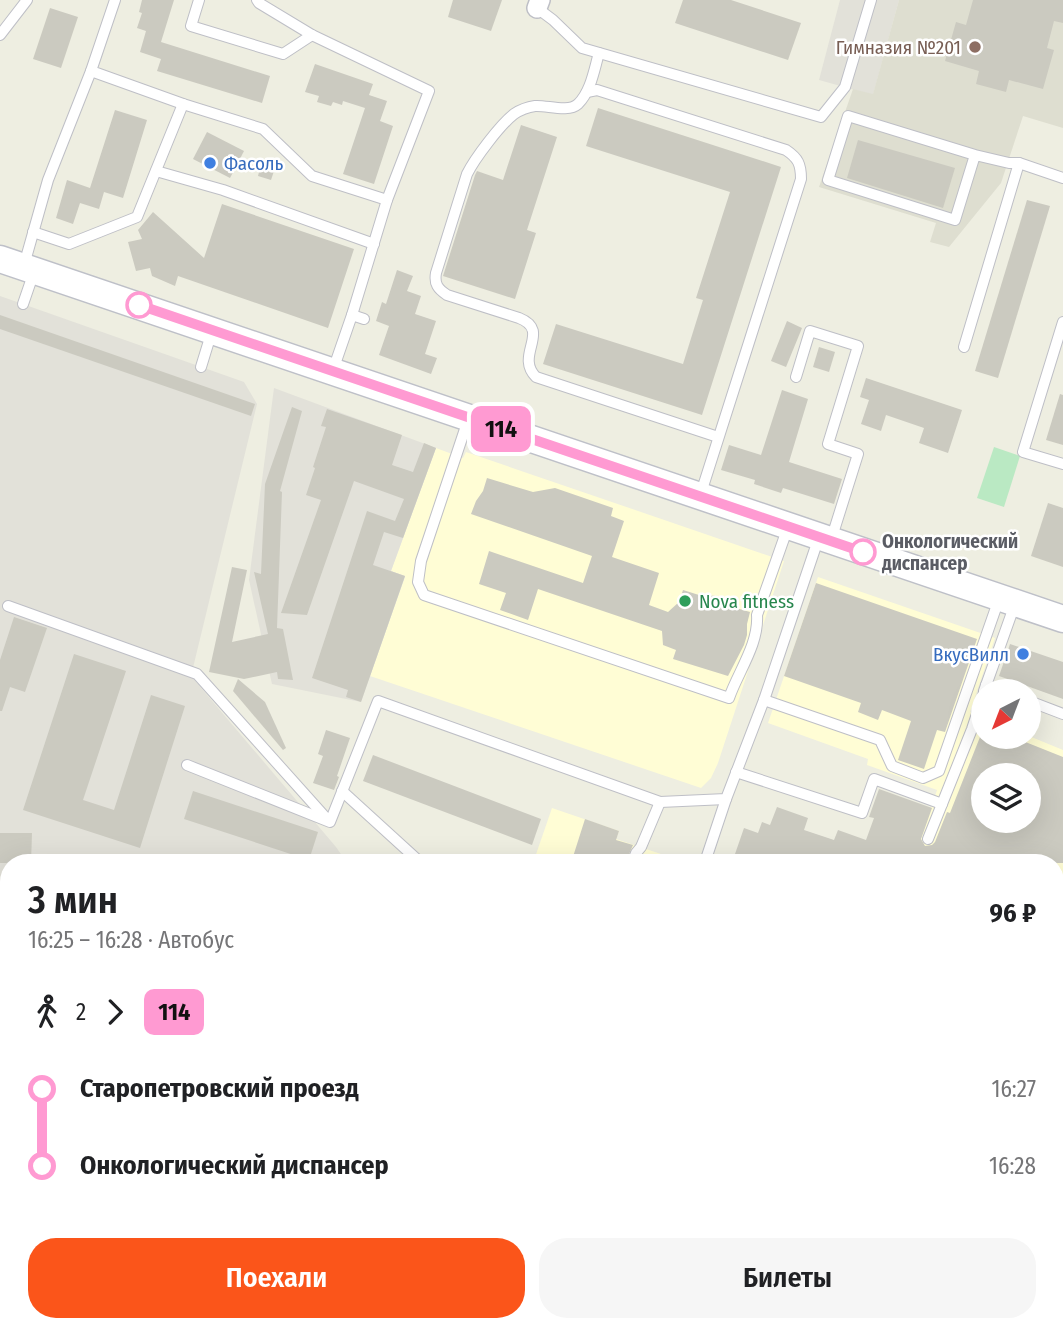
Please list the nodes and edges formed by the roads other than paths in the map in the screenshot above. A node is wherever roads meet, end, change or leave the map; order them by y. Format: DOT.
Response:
graph roads {
  1 [pos="27,0"];
  2 [pos="115,0"];
  3 [pos="199,0"];
  4 [pos="257,0"];
  5 [pos="872,0"];
  6 [pos="538,4"];
  7 [pos="0,35"];
  8 [pos="312,35"];
  9 [pos="599,53"];
  10 [pos="91,71"];
  11 [pos="587,92"];
  12 [pos="183,104"];
  13 [pos="975,155"];
  14 [pos="1019,163"];
  15 [pos="156,171"];
  16 [pos="1063,178"];
  17 [pos="387,200"];
  18 [pos="33,232"];
  19 [pos="374,243"];
  20 [pos="19,266"];
  21 [pos="23,304"];
  22 [pos="352,315"];
  23 [pos="364,319"];
  24 [pos="1063,322"];
  25 [pos="212,330"];
  26 [pos="964,347"];
  27 [pos="201,367"];
  28 [pos="332,371"];
  29 [pos="796,377"];
  30 [pos="468,418"];
  31 [pos="718,437"];
  32 [pos="1063,464"];
  33 [pos="699,496"];
  34 [pos="788,526"];
  35 [pos="825,539"];
  36 [pos="1007,600"];
  37 [pos="8,606"];
  38 [pos="1063,619"];
  39 [pos="988,679"];
  40 [pos="764,700"];
  41 [pos="1041,706"];
  42 [pos="1063,714"];
  43 [pos="971,732"];
  44 [pos="187,765"];
  45 [pos="736,772"];
  46 [pos="342,791"];
  47 [pos="726,800"];
  48 [pos="660,802"];
  49 [pos="942,804"];
  50 [pos="330,822"];
  51 [pos="928,839"];
  52 [pos="411,854"];
  53 [pos="637,854"];
  54 [pos="708,854"];
  1 -- 7 [label="lane"];
  2 -- 10 [label="lane"];
  3 -- 8 [label="lane"];
  4 -- 8 [label="lane"];
  5 -- 9 [label="lane"];
  6 -- 9 [label="lane"];
  8 -- 17 [label="lane"];
  9 -- 11 [label="lane"];
  10 -- 12 [label="lane"];
  10 -- 18 [label="lane"];
  11 -- 31 [label="lane"];
  11 -- 31 [label="lane"];
  12 -- 15 [label="lane"];
  12 -- 17 [label="lane"];
  13 -- 13 [label="lane"];
  13 -- 14 [label="lane"];
  14 -- 16 [label="lane"];
  14 -- 26 [label="lane"];
  15 -- 18 [label="lane"];
  15 -- 19 [label="lane"];
  17 -- 19 [label="lane"];
  18 -- 20 [label="lane"];
  19 -- 22 [label="lane"];
  20 -- 21 [label="lane"];
  20 -- 25 [label="street"];
  22 -- 23 [label="lane"];
  22 -- 28 [label="lane"];
  24 -- 32 [label="lane"];
  25 -- 27 [label="lane"];
  25 -- 28 [label="street"];
  28 -- 30 [label="street"];
  29 -- 35 [label="lane"];
  30 -- 33 [label="street"];
  30 -- 34 [label="lane"];
  31 -- 33 [label="lane"];
  33 -- 34 [label="street"];
  34 -- 35 [label="street"];
  35 -- 36 [label="street"];
  35 -- 40 [label="lane"];
  36 -- 38 [label="street"];
  36 -- 39 [label="lane"];
  36 -- 40 [label="lane"];
  37 -- 50 [label="lane"];
  40 -- 45 [label="lane"];
  41 -- 42 [label="lane"];
  43 -- 49 [label="lane"];
  44 -- 50 [label="lane"];
  45 -- 47 [label="lane"];
  45 -- 49 [label="lane"];
  46 -- 48 [label="lane"];
  46 -- 50 [label="lane"];
  46 -- 52 [label="lane"];
  47 -- 48 [label="lane"];
  47 -- 54 [label="lane"];
  48 -- 53 [label="lane"];
  49 -- 51 [label="lane"];
}
